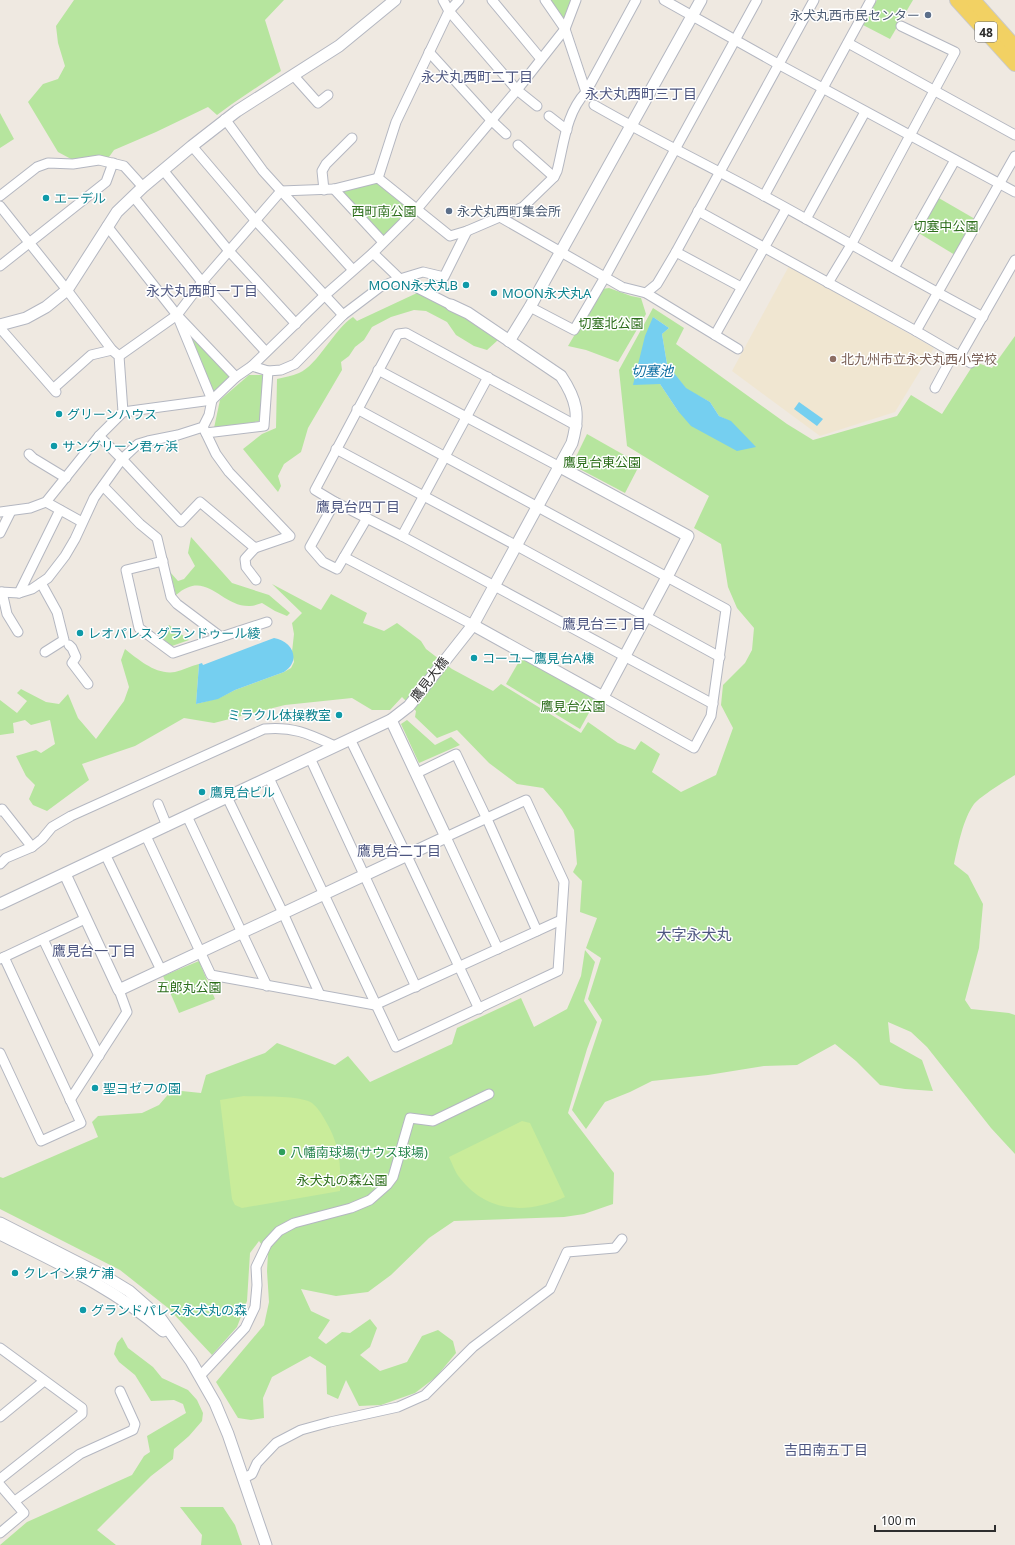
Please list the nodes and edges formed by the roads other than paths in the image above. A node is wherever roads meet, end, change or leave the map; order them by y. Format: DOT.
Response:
graph roads {
  1 [pos="395,0"];
  2 [pos="443,0"];
  3 [pos="459,0"];
  4 [pos="492,0"];
  5 [pos="545,0"];
  6 [pos="576,0"];
  7 [pos="636,0"];
  8 [pos="664,0"];
  9 [pos="701,0"];
  10 [pos="757,0"];
  11 [pos="814,0"];
  12 [pos="871,0"];
  13 [pos="957,0"];
  14 [pos="973,0"];
  15 [pos="449,10"];
  16 [pos="692,16"];
  17 [pos="901,26"];
  18 [pos="565,29"];
  19 [pos="735,40"];
  20 [pos="848,43"];
  21 [pos="1015,47"];
  22 [pos="429,52"];
  23 [pos="541,59"];
  24 [pos="778,64"];
  25 [pos="1015,64"];
  26 [pos="293,75"];
  27 [pos="824,88"];
  28 [pos="517,90"];
  29 [pos="934,91"];
  30 [pos="586,92"];
  31 [pos="328,95"];
  32 [pos="594,105"];
  33 [pos="537,106"];
  34 [pos="866,112"];
  35 [pos="549,116"];
  36 [pos="226,119"];
  37 [pos="491,120"];
  38 [pos="631,126"];
  39 [pos="567,130"];
  40 [pos="506,134"];
  41 [pos="1015,134"];
  42 [pos="910,136"];
  43 [pos="352,138"];
  44 [pos="518,145"];
  45 [pos="192,146"];
  46 [pos="675,149"];
  47 [pos="1015,156"];
  48 [pos="954,160"];
  49 [pos="113,163"];
  50 [pos="163,170"];
  51 [pos="720,172"];
  52 [pos="554,177"];
  53 [pos="378,178"];
  54 [pos="1000,184"];
  55 [pos="143,187"];
  56 [pos="329,189"];
  57 [pos="280,191"];
  58 [pos="1015,192"];
  59 [pos="0,196"];
  60 [pos="133,196"];
  61 [pos="764,196"];
  62 [pos="0,206"];
  63 [pos="418,209"];
  64 [pos="786,209"];
  65 [pos="698,211"];
  66 [pos="500,217"];
  67 [pos="255,220"];
  68 [pos="806,220"];
  69 [pos="107,226"];
  70 [pos="467,231"];
  71 [pos="30,242"];
  72 [pos="383,242"];
  73 [pos="851,245"];
  74 [pos="764,247"];
  75 [pos="229,251"];
  76 [pos="561,252"];
  77 [pos="676,252"];
  78 [pos="373,253"];
  79 [pos="1014,263"];
  80 [pos="0,266"];
  81 [pos="894,268"];
  82 [pos="353,270"];
  83 [pos="605,277"];
  84 [pos="400,279"];
  85 [pos="202,282"];
  86 [pos="828,283"];
  87 [pos="741,287"];
  88 [pos="67,290"];
  89 [pos="646,293"];
  90 [pos="938,293"];
  91 [pos="324,296"];
  92 [pos="451,305"];
  93 [pos="530,307"];
  94 [pos="177,315"];
  95 [pos="342,315"];
  96 [pos="983,317"];
  97 [pos="296,324"];
  98 [pos="0,327"];
  99 [pos="916,331"];
  100 [pos="715,335"];
  101 [pos="509,341"];
  102 [pos="738,349"];
  103 [pos="112,350"];
  104 [pos="266,352"];
  105 [pos="957,355"];
  106 [pos="119,356"];
  107 [pos="971,363"];
  108 [pos="252,366"];
  109 [pos="378,370"];
  110 [pos="268,371"];
  111 [pos="236,377"];
  112 [pos="488,378"];
  113 [pos="935,388"];
  114 [pos="212,400"];
  115 [pos="357,409"];
  116 [pos="123,412"];
  117 [pos="467,418"];
  118 [pos="577,426"];
  119 [pos="204,430"];
  120 [pos="99,436"];
  121 [pos="336,450"];
  122 [pos="29,454"];
  123 [pos="446,457"];
  124 [pos="122,459"];
  125 [pos="560,467"];
  126 [pos="66,478"];
  127 [pos="103,486"];
  128 [pos="423,496"];
  129 [pos="46,502"];
  130 [pos="334,502"];
  131 [pos="538,507"];
  132 [pos="60,510"];
  133 [pos="11,511"];
  134 [pos="0,512"];
  135 [pos="367,518"];
  136 [pos="82,522"];
  137 [pos="0,533"];
  138 [pos="402,536"];
  139 [pos="517,546"];
  140 [pos="255,548"];
  141 [pos="344,557"];
  142 [pos="163,561"];
  143 [pos="667,577"];
  144 [pos="256,580"];
  145 [pos="41,583"];
  146 [pos="495,586"];
  147 [pos="1,592"];
  148 [pos="19,593"];
  149 [pos="645,617"];
  150 [pos="267,622"];
  151 [pos="473,625"];
  152 [pos="18,632"];
  153 [pos="221,637"];
  154 [pos="69,645"];
  155 [pos="45,652"];
  156 [pos="624,656"];
  157 [pos="720,657"];
  158 [pos="88,684"];
  159 [pos="603,697"];
  160 [pos="713,704"];
  161 [pos="391,720"];
  162 [pos="350,739"];
  163 [pos="335,746"];
  164 [pos="310,758"];
  165 [pos="417,773"];
  166 [pos="268,778"];
  167 [pos="227,797"];
  168 [pos="158,804"];
  169 [pos="0,811"];
  170 [pos="187,816"];
  171 [pos="487,819"];
  172 [pos="167,826"];
  173 [pos="146,836"];
  174 [pos="446,837"];
  175 [pos="32,847"];
  176 [pos="106,856"];
  177 [pos="407,856"];
  178 [pos="0,864"];
  179 [pos="65,874"];
  180 [pos="365,875"];
  181 [pos="324,894"];
  182 [pos="0,904"];
  183 [pos="283,913"];
  184 [pos="85,919"];
  185 [pos="561,920"];
  186 [pos="537,931"];
  187 [pos="242,932"];
  188 [pos="43,939"];
  189 [pos="498,948"];
  190 [pos="201,952"];
  191 [pos="2,958"];
  192 [pos="458,967"];
  193 [pos="161,970"];
  194 [pos="267,986"];
  195 [pos="416,987"];
  196 [pos="119,990"];
  197 [pos="320,995"];
  198 [pos="375,1005"];
  199 [pos="479,1009"];
  200 [pos="0,1053"];
  201 [pos="100,1056"];
  202 [pos="489,1094"];
  203 [pos="70,1100"];
  204 [pos="0,1223"];
  205 [pos="0,1234"];
  206 [pos="622,1239"];
  207 [pos="2,1352"];
  208 [pos="191,1360"];
  209 [pos="200,1376"];
  210 [pos="44,1381"];
  211 [pos="120,1391"];
  212 [pos="0,1417"];
  213 [pos="244,1478"];
  214 [pos="0,1479"];
  215 [pos="0,1484"];
  216 [pos="15,1501"];
  217 [pos="0,1533"];
  218 [pos="266,1545"];
  1 -- 26 [label="street"];
  2 -- 15 [label="street"];
  3 -- 15 [label="street"];
  4 -- 23 [label="street"];
  5 -- 18 [label="street"];
  6 -- 18 [label="street"];
  7 -- 30 [label="street"];
  8 -- 16 [label="street"];
  9 -- 16 [label="street"];
  10 -- 19 [label="street"];
  11 -- 24 [label="street"];
  12 -- 20 [label="street"];
  13 -- 25 [label="main road, 48"];
  14 -- 21 [label="main road, 48"];
  15 -- 22 [label="street"];
  15 -- 28 [label="street"];
  16 -- 19 [label="street"];
  16 -- 38 [label="street"];
  17 -- 29 [label="street"];
  18 -- 23 [label="street"];
  18 -- 30 [label="street"];
  19 -- 24 [label="street"];
  19 -- 46 [label="street"];
  20 -- 27 [label="street"];
  20 -- 29 [label="street"];
  22 -- 37 [label="street"];
  22 -- 53 [label="street"];
  23 -- 28 [label="street"];
  24 -- 27 [label="street"];
  24 -- 51 [label="street"];
  26 -- 31 [label="street"];
  26 -- 36 [label="street"];
  27 -- 34 [label="street"];
  27 -- 61 [label="street"];
  28 -- 33 [label="street"];
  28 -- 37 [label="street"];
  29 -- 41 [label="street"];
  29 -- 42 [label="street"];
  30 -- 39 [label="street"];
  32 -- 38 [label="street"];
  34 -- 42 [label="street"];
  34 -- 68 [label="street"];
  35 -- 39 [label="street"];
  36 -- 45 [label="street"];
  36 -- 57 [label="street"];
  37 -- 40 [label="street"];
  37 -- 63 [label="street"];
  38 -- 46 [label="street"];
  38 -- 76 [label="street"];
  39 -- 52 [label="street"];
  42 -- 48 [label="street"];
  42 -- 73 [label="street"];
  43 -- 56 [label="street"];
  44 -- 52 [label="street"];
  45 -- 50 [label="street"];
  45 -- 67 [label="street"];
  46 -- 51 [label="street"];
  46 -- 83 [label="street"];
  47 -- 54 [label="street"];
  48 -- 54 [label="street"];
  48 -- 81 [label="street"];
  49 -- 55 [label="street"];
  49 -- 59 [label="street"];
  49 -- 71 [label="street"];
  50 -- 55 [label="street"];
  50 -- 75 [label="street"];
  51 -- 61 [label="street"];
  51 -- 65 [label="street"];
  52 -- 66 [label="street"];
  53 -- 56 [label="street"];
  53 -- 63 [label="street"];
  54 -- 58 [label="street"];
  54 -- 90 [label="street"];
  55 -- 60 [label="street"];
  56 -- 57 [label="street"];
  56 -- 72 [label="street"];
  57 -- 67 [label="street"];
  57 -- 82 [label="street"];
  60 -- 69 [label="street"];
  60 -- 85 [label="street"];
  61 -- 64 [label="street"];
  62 -- 71 [label="street"];
  63 -- 70 [label="street"];
  63 -- 72 [label="street"];
  64 -- 68 [label="street"];
  64 -- 74 [label="street"];
  65 -- 74 [label="street"];
  65 -- 77 [label="street"];
  66 -- 70 [label="street"];
  66 -- 76 [label="street"];
  67 -- 75 [label="street"];
  67 -- 91 [label="street"];
  68 -- 73 [label="street"];
  69 -- 88 [label="street"];
  69 -- 94 [label="street"];
  70 -- 84 [label="street"];
  71 -- 80 [label="street"];
  71 -- 88 [label="street"];
  72 -- 78 [label="street"];
  73 -- 81 [label="street"];
  73 -- 86 [label="street"];
  74 -- 86 [label="street"];
  74 -- 87 [label="street"];
  75 -- 85 [label="street"];
  75 -- 97 [label="street"];
  76 -- 83 [label="street"];
  76 -- 93 [label="street"];
  77 -- 87 [label="street"];
  77 -- 89 [label="street"];
  78 -- 82 [label="street"];
  78 -- 84 [label="street"];
  79 -- 96 [label="street"];
  81 -- 90 [label="street"];
  82 -- 91 [label="street"];
  83 -- 89 [label="street"];
  83 -- 93 [label="street"];
  84 -- 92 [label="street"];
  84 -- 95 [label="street"];
  85 -- 94 [label="street"];
  85 -- 104 [label="street"];
  86 -- 99 [label="street"];
  87 -- 100 [label="street"];
  88 -- 98 [label="street"];
  88 -- 103 [label="street"];
  89 -- 100 [label="street"];
  90 -- 96 [label="street"];
  90 -- 99 [label="street"];
  91 -- 95 [label="street"];
  91 -- 97 [label="street"];
  92 -- 101 [label="street"];
  93 -- 101 [label="street"];
  94 -- 106 [label="street"];
  94 -- 111 [label="street"];
  94 -- 114 [label="street"];
  95 -- 110 [label="street"];
  96 -- 105 [label="street"];
  97 -- 104 [label="street"];
  98 -- 103 [label="street"];
  99 -- 105 [label="street"];
  100 -- 102 [label="street"];
  101 -- 118 [label="street"];
  103 -- 106 [label="street"];
  104 -- 108 [label="street"];
  105 -- 107 [label="street"];
  105 -- 113 [label="street"];
  106 -- 116 [label="street"];
  108 -- 110 [label="street"];
  108 -- 111 [label="street"];
  109 -- 112 [label="street"];
  109 -- 115 [label="street"];
  109 -- 117 [label="street"];
  110 -- 119 [label="street"];
  111 -- 114 [label="street"];
  112 -- 117 [label="street"];
  112 -- 118 [label="street"];
  114 -- 116 [label="street"];
  114 -- 119 [label="street"];
  115 -- 121 [label="street"];
  115 -- 123 [label="street"];
  116 -- 120 [label="street"];
  117 -- 123 [label="street"];
  117 -- 125 [label="street"];
  118 -- 125 [label="street, 鷹見大橋"];
  119 -- 124 [label="street"];
  119 -- 140 [label="street"];
  120 -- 124 [label="street"];
  120 -- 126 [label="street"];
  121 -- 128 [label="street"];
  121 -- 130 [label="street"];
  122 -- 126 [label="street"];
  123 -- 128 [label="street"];
  123 -- 131 [label="street"];
  124 -- 127 [label="street"];
  124 -- 140 [label="street"];
  125 -- 131 [label="street, 鷹見大橋"];
  125 -- 143 [label="street"];
  126 -- 129 [label="street"];
  127 -- 136 [label="street"];
  127 -- 142 [label="street"];
  128 -- 138 [label="street"];
  128 -- 139 [label="street"];
  129 -- 132 [label="street"];
  129 -- 133 [label="street"];
  130 -- 135 [label="street"];
  130 -- 141 [label="street"];
  131 -- 139 [label="street, 鷹見大橋"];
  131 -- 143 [label="street"];
  132 -- 136 [label="street"];
  132 -- 148 [label="street"];
  133 -- 134 [label="street"];
  133 -- 137 [label="street"];
  135 -- 138 [label="street"];
  135 -- 141 [label="street"];
  136 -- 145 [label="street"];
  138 -- 146 [label="street"];
  139 -- 146 [label="street, 鷹見大橋"];
  139 -- 149 [label="street"];
  140 -- 144 [label="street"];
  141 -- 151 [label="street"];
  142 -- 153 [label="street"];
  142 -- 153 [label="street"];
  143 -- 149 [label="street"];
  143 -- 157 [label="street"];
  145 -- 148 [label="street"];
  145 -- 155 [label="street"];
  146 -- 151 [label="street, 鷹見大橋"];
  146 -- 156 [label="street"];
  147 -- 148 [label="street"];
  147 -- 152 [label="street"];
  149 -- 156 [label="street"];
  149 -- 157 [label="street"];
  150 -- 153 [label="street"];
  151 -- 159 [label="street"];
  151 -- 161 [label="street, 鷹見大橋"];
  154 -- 158 [label="street"];
  156 -- 159 [label="street"];
  156 -- 160 [label="street"];
  157 -- 160 [label="street"];
  159 -- 160 [label="street"];
  161 -- 162 [label="street, 鷹見大橋"];
  161 -- 165 [label="street"];
  162 -- 163 [label="street, 鷹見大橋"];
  162 -- 177 [label="street"];
  163 -- 164 [label="street, 鷹見大橋"];
  163 -- 175 [label="street"];
  164 -- 166 [label="street, 鷹見大橋"];
  164 -- 180 [label="street"];
  165 -- 171 [label="street"];
  165 -- 174 [label="street"];
  166 -- 167 [label="street, 鷹見大橋"];
  166 -- 181 [label="street"];
  167 -- 170 [label="street, 鷹見大橋"];
  167 -- 183 [label="street"];
  168 -- 172 [label="street"];
  169 -- 175 [label="street"];
  170 -- 172 [label="street, 鷹見大橋"];
  170 -- 187 [label="street"];
  171 -- 174 [label="street"];
  171 -- 185 [label="street"];
  171 -- 186 [label="street"];
  172 -- 173 [label="street, 鷹見大橋"];
  173 -- 176 [label="street, 鷹見大橋"];
  173 -- 190 [label="street"];
  174 -- 177 [label="street"];
  174 -- 189 [label="street"];
  175 -- 178 [label="street"];
  176 -- 179 [label="street, 鷹見大橋"];
  176 -- 193 [label="street"];
  177 -- 180 [label="street"];
  177 -- 192 [label="street"];
  179 -- 182 [label="street, 鷹見大橋"];
  179 -- 184 [label="street"];
  180 -- 181 [label="street"];
  180 -- 195 [label="street"];
  181 -- 183 [label="street"];
  181 -- 198 [label="street"];
  183 -- 187 [label="street"];
  183 -- 197 [label="street"];
  184 -- 188 [label="street"];
  184 -- 196 [label="street"];
  185 -- 186 [label="street"];
  185 -- 199 [label="street"];
  186 -- 189 [label="street"];
  187 -- 190 [label="street"];
  187 -- 194 [label="street"];
  188 -- 191 [label="street"];
  188 -- 201 [label="street"];
  189 -- 192 [label="street"];
  190 -- 193 [label="street"];
  190 -- 194 [label="street"];
  191 -- 203 [label="street"];
  192 -- 195 [label="street"];
  192 -- 199 [label="street"];
  193 -- 196 [label="street"];
  194 -- 197 [label="street"];
  195 -- 198 [label="street"];
  196 -- 201 [label="street"];
  197 -- 198 [label="street"];
  198 -- 199 [label="street"];
  200 -- 203 [label="street"];
  201 -- 203 [label="street"];
  202 -- 209 [label="street"];
  204 -- 208 [label="street"];
  205 -- 208 [label="street"];
  206 -- 213 [label="street"];
  207 -- 210 [label="street"];
  208 -- 209 [label="street"];
  209 -- 213 [label="street"];
  210 -- 212 [label="street"];
  210 -- 214 [label="street"];
  211 -- 216 [label="street"];
  213 -- 218 [label="street"];
  215 -- 216 [label="street"];
  216 -- 217 [label="street"];
}
